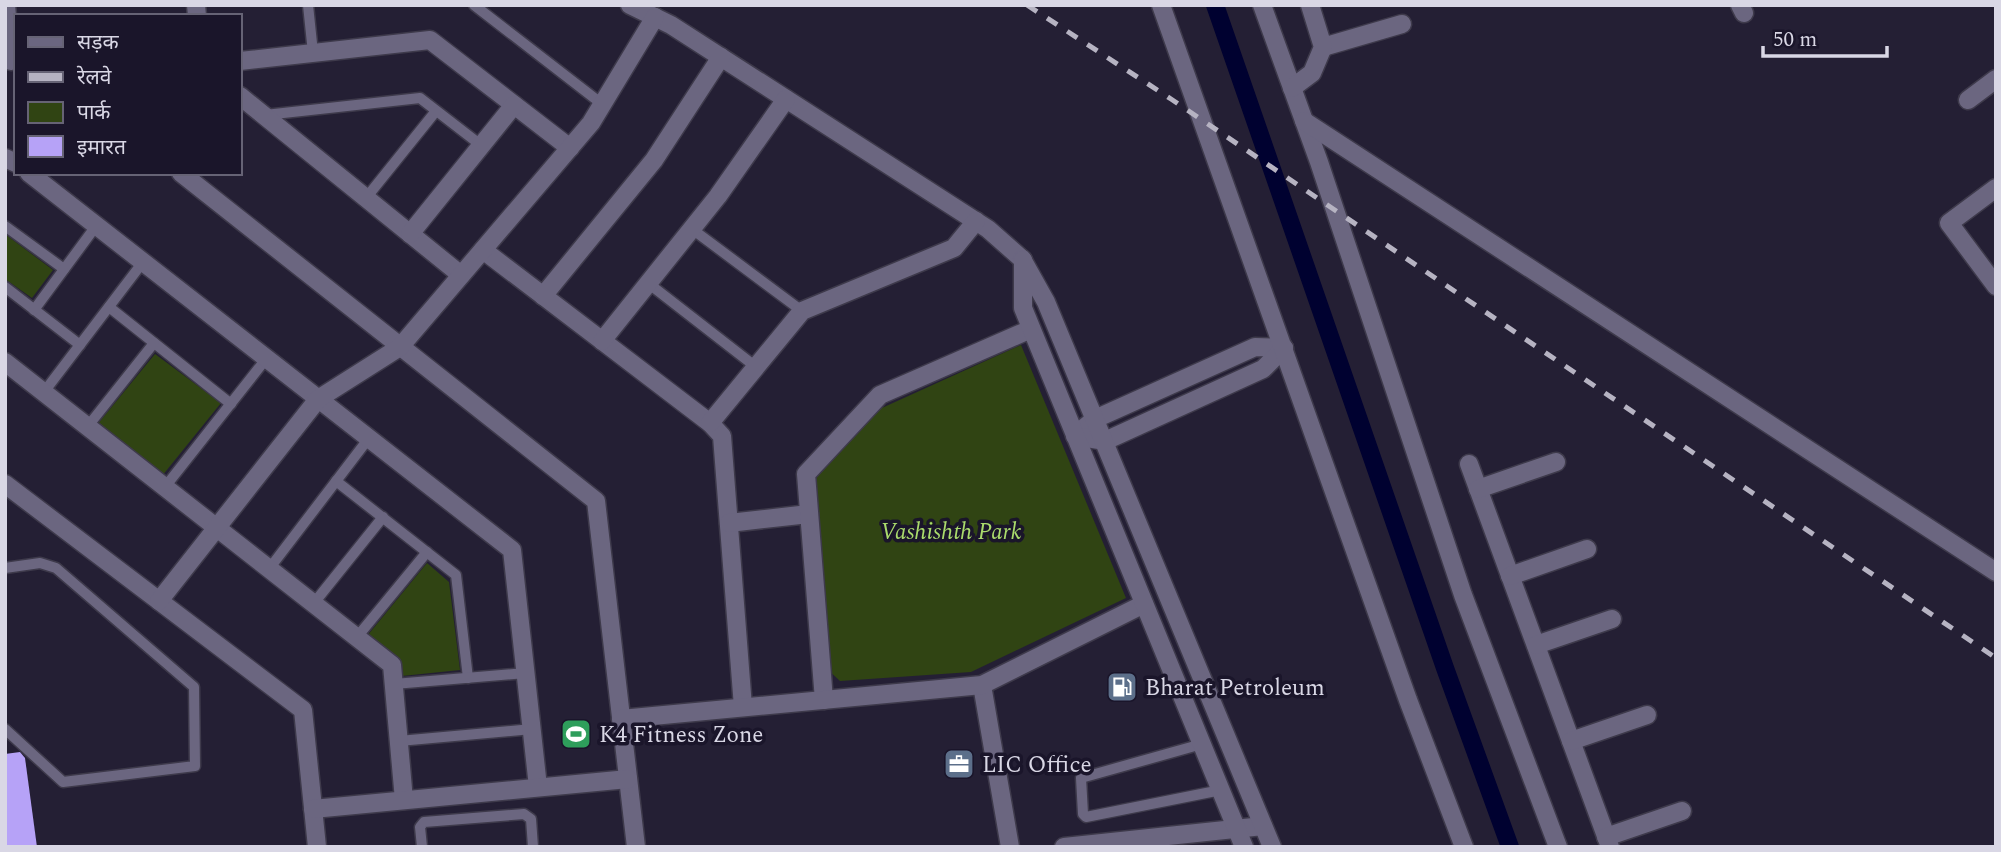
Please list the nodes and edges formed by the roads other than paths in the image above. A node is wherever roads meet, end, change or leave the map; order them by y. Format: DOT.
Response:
graph roads {
  1 [pos="6,5"];
  2 [pos="308,5"];
  3 [pos="474,5"];
  4 [pos="630,5"];
  5 [pos="1161,5"];
  6 [pos="1262,5"];
  7 [pos="1310,5"];
  8 [pos="655,17"];
  9 [pos="1402,24"];
  10 [pos="1323,47"];
  11 [pos="313,52"];
  12 [pos="721,57"];
  13 [pos="11,61"];
  14 [pos="242,61"];
  15 [pos="1996,79"];
  16 [pos="1292,88"];
  17 [pos="242,98"];
  18 [pos="786,99"];
  19 [pos="1968,100"];
  20 [pos="602,104"];
  21 [pos="514,105"];
  22 [pos="436,111"];
  23 [pos="264,116"];
  24 [pos="1304,121"];
  25 [pos="482,146"];
  26 [pos="570,148"];
  27 [pos="32,175"];
  28 [pos="184,175"];
  29 [pos="1996,188"];
  30 [pos="366,198"];
  31 [pos="976,221"];
  32 [pos="5,226"];
  33 [pos="96,226"];
  34 [pos="692,229"];
  35 [pos="410,234"];
  36 [pos="483,250"];
  37 [pos="1023,259"];
  38 [pos="143,262"];
  39 [pos="64,269"];
  40 [pos="461,275"];
  41 [pos="648,283"];
  42 [pos="1996,286"];
  43 [pos="5,287"];
  44 [pos="543,296"];
  45 [pos="108,307"];
  46 [pos="34,310"];
  47 [pos="802,311"];
  48 [pos="1031,329"];
  49 [pos="602,341"];
  50 [pos="154,343"];
  51 [pos="79,345"];
  52 [pos="400,346"];
  53 [pos="1284,348"];
  54 [pos="266,359"];
  55 [pos="5,362"];
  56 [pos="756,367"];
  57 [pos="44,392"];
  58 [pos="318,399"];
  59 [pos="231,404"];
  60 [pos="1095,419"];
  61 [pos="710,423"];
  62 [pos="88,426"];
  63 [pos="1075,436"];
  64 [pos="369,438"];
  65 [pos="1105,441"];
  66 [pos="1556,462"];
  67 [pos="1469,464"];
  68 [pos="336,481"];
  69 [pos="5,485"];
  70 [pos="165,487"];
  71 [pos="1478,489"];
  72 [pos="809,514"];
  73 [pos="383,517"];
  74 [pos="729,523"];
  75 [pos="217,527"];
  76 [pos="1587,549"];
  77 [pos="427,552"];
  78 [pos="5,568"];
  79 [pos="269,569"];
  80 [pos="1996,572"];
  81 [pos="1510,576"];
  82 [pos="159,601"];
  83 [pos="314,603"];
  84 [pos="1144,604"];
  85 [pos="1612,619"];
  86 [pos="357,637"];
  87 [pos="1535,645"];
  88 [pos="526,673"];
  89 [pos="468,678"];
  90 [pos="394,684"];
  91 [pos="982,685"];
  92 [pos="824,700"];
  93 [pos="743,707"];
  94 [pos="1647,715"];
  95 [pos="621,719"];
  96 [pos="5,729"];
  97 [pos="532,729"];
  98 [pos="399,741"];
  99 [pos="1571,741"];
  100 [pos="1202,744"];
  101 [pos="628,779"];
  102 [pos="538,787"];
  103 [pos="1221,790"];
  104 [pos="404,800"];
  105 [pos="313,809"];
  106 [pos="1682,811"];
  107 [pos="1263,826"];
  108 [pos="1237,829"];
  109 [pos="1608,842"];
  110 [pos="317,847"];
  111 [pos="422,847"];
  112 [pos="533,847"];
  113 [pos="636,847"];
  114 [pos="1010,847"];
  115 [pos="1064,847"];
  116 [pos="1244,847"];
  117 [pos="1272,847"];
  118 [pos="1464,847"];
  119 [pos="1558,847"];
  1 -- 13 [label="street"];
  2 -- 11 [label="lane"];
  3 -- 20 [label="lane"];
  4 -- 8 [label="street"];
  5 -- 53 [label="street"];
  6 -- 16 [label="street"];
  7 -- 10 [label="street"];
  8 -- 12 [label="street"];
  8 -- 20 [label="street"];
  9 -- 10 [label="street"];
  10 -- 16 [label="street"];
  11 -- 14 [label="street"];
  11 -- 21 [label="street"];
  12 -- 18 [label="street"];
  12 -- 44 [label="street"];
  15 -- 19 [label="street"];
  16 -- 24 [label="street"];
  17 -- 23 [label="street"];
  18 -- 31 [label="street"];
  18 -- 34 [label="street"];
  20 -- 26 [label="street"];
  21 -- 25 [label="street"];
  21 -- 26 [label="street"];
  22 -- 23 [label="lane"];
  22 -- 25 [label="lane"];
  22 -- 30 [label="lane"];
  23 -- 30 [label="street"];
  24 -- 80 [label="street"];
  24 -- 119 [label="street"];
  25 -- 35 [label="street"];
  26 -- 36 [label="street"];
  27 -- 33 [label="street"];
  28 -- 52 [label="street"];
  29 -- 42 [label="street"];
  30 -- 35 [label="street"];
  31 -- 37 [label="street"];
  31 -- 47 [label="street"];
  32 -- 39 [label="lane"];
  33 -- 38 [label="street"];
  33 -- 39 [label="lane"];
  34 -- 41 [label="street"];
  34 -- 47 [label="lane"];
  35 -- 40 [label="street"];
  36 -- 40 [label="street"];
  36 -- 44 [label="street"];
  37 -- 48 [label="street"];
  37 -- 60 [label="street"];
  38 -- 45 [label="lane"];
  38 -- 54 [label="street"];
  39 -- 46 [label="lane"];
  40 -- 52 [label="street"];
  41 -- 49 [label="street"];
  41 -- 56 [label="lane"];
  43 -- 46 [label="lane"];
  44 -- 49 [label="street"];
  45 -- 50 [label="lane"];
  45 -- 51 [label="lane"];
  46 -- 51 [label="lane"];
  47 -- 56 [label="street"];
  48 -- 63 [label="street"];
  48 -- 72 [label="street"];
  49 -- 61 [label="street"];
  50 -- 59 [label="lane"];
  50 -- 62 [label="lane"];
  51 -- 57 [label="lane"];
  52 -- 58 [label="street"];
  52 -- 95 [label="street"];
  53 -- 60 [label="street"];
  53 -- 65 [label="street"];
  53 -- 118 [label="street"];
  54 -- 58 [label="street"];
  54 -- 59 [label="lane"];
  55 -- 57 [label="street"];
  56 -- 61 [label="street"];
  57 -- 62 [label="street"];
  58 -- 64 [label="street"];
  58 -- 75 [label="street"];
  59 -- 70 [label="lane"];
  60 -- 63 [label="street"];
  60 -- 65 [label="street"];
  61 -- 74 [label="street"];
  62 -- 70 [label="street"];
  63 -- 65 [label="street"];
  63 -- 84 [label="street"];
  64 -- 68 [label="lane"];
  64 -- 88 [label="street"];
  65 -- 107 [label="street"];
  66 -- 71 [label="street"];
  67 -- 71 [label="street"];
  68 -- 73 [label="lane"];
  68 -- 79 [label="lane"];
  69 -- 82 [label="street"];
  70 -- 75 [label="street"];
  71 -- 81 [label="street"];
  72 -- 74 [label="street"];
  72 -- 92 [label="street"];
  73 -- 77 [label="lane"];
  73 -- 83 [label="lane"];
  74 -- 93 [label="street"];
  75 -- 79 [label="street"];
  75 -- 82 [label="street"];
  76 -- 81 [label="street"];
  77 -- 86 [label="lane"];
  77 -- 89 [label="lane"];
  78 -- 96 [label="lane"];
  79 -- 83 [label="street"];
  81 -- 87 [label="street"];
  82 -- 105 [label="street"];
  83 -- 86 [label="street"];
  84 -- 91 [label="street"];
  84 -- 100 [label="street"];
  85 -- 87 [label="street"];
  86 -- 90 [label="street"];
  87 -- 99 [label="street"];
  88 -- 89 [label="lane"];
  88 -- 97 [label="street"];
  89 -- 90 [label="lane"];
  90 -- 98 [label="street"];
  91 -- 92 [label="street"];
  91 -- 114 [label="street"];
  92 -- 93 [label="street"];
  93 -- 95 [label="street"];
  94 -- 99 [label="street"];
  95 -- 101 [label="street"];
  97 -- 98 [label="lane"];
  97 -- 102 [label="street"];
  98 -- 104 [label="street"];
  99 -- 109 [label="street"];
  100 -- 103 [label="street"];
  100 -- 103 [label="lane"];
  101 -- 102 [label="street"];
  101 -- 113 [label="street"];
  102 -- 104 [label="street"];
  103 -- 108 [label="street"];
  104 -- 105 [label="street"];
  105 -- 110 [label="street"];
  106 -- 109 [label="street"];
  107 -- 108 [label="street"];
  107 -- 117 [label="street"];
  108 -- 115 [label="street"];
  108 -- 116 [label="street"];
  111 -- 112 [label="lane"];
}
